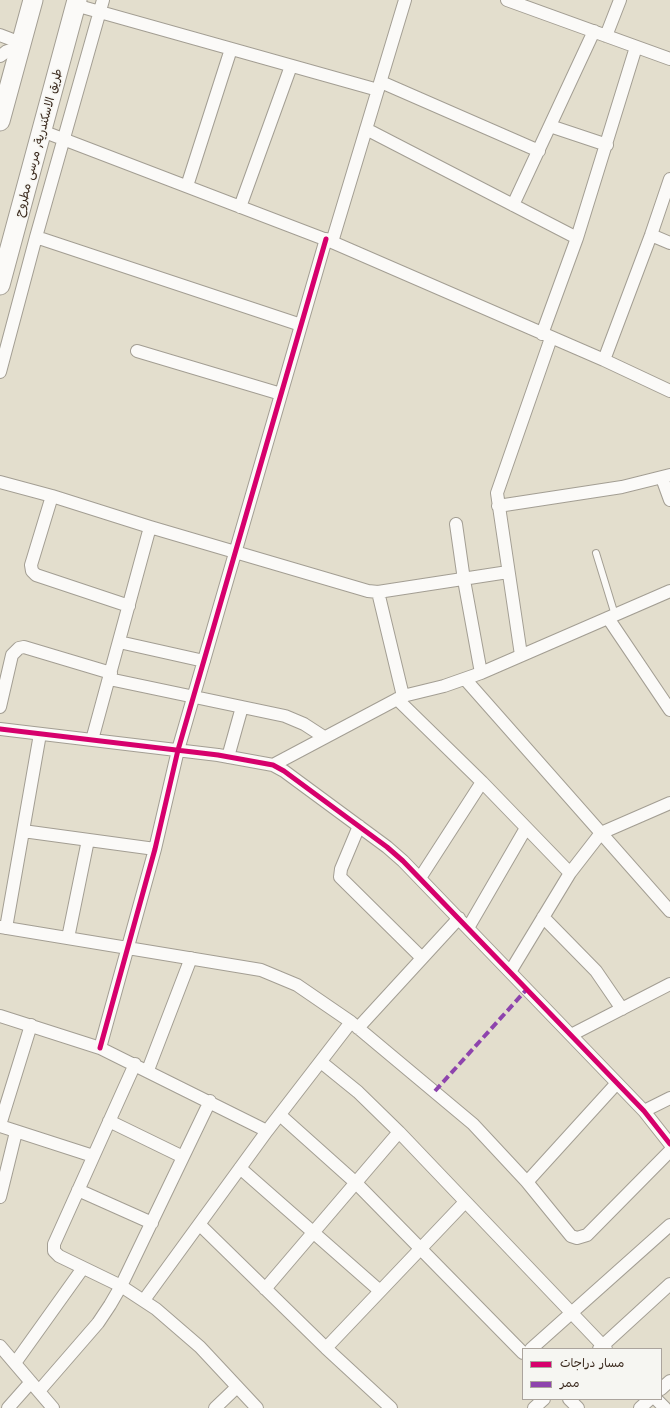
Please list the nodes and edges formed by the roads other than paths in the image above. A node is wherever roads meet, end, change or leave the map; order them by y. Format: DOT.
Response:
graph roads {
  1 [pos="104,0"];
  2 [pos="406,0"];
  3 [pos="507,0"];
  4 [pos="620,0"];
  5 [pos="32,1"];
  6 [pos="76,3"];
  7 [pos="100,12"];
  8 [pos="594,31"];
  9 [pos="0,35"];
  10 [pos="606,36"];
  11 [pos="20,45"];
  12 [pos="636,47"];
  13 [pos="231,49"];
  14 [pos="0,56"];
  15 [pos="670,59"];
  16 [pos="291,66"];
  17 [pos="380,86"];
  18 [pos="0,122"];
  19 [pos="550,126"];
  20 [pos="366,129"];
  21 [pos="42,131"];
  22 [pos="64,139"];
  23 [pos="607,145"];
  24 [pos="539,151"];
  25 [pos="670,179"];
  26 [pos="187,186"];
  27 [pos="513,205"];
  28 [pos="240,207"];
  29 [pos="651,235"];
  30 [pos="36,237"];
  31 [pos="577,238"];
  32 [pos="329,240"];
  33 [pos="670,243"];
  34 [pos="0,286"];
  35 [pos="301,325"];
  36 [pos="546,336"];
  37 [pos="137,351"];
  38 [pos="604,360"];
  39 [pos="0,372"];
  40 [pos="670,391"];
  41 [pos="281,394"];
  42 [pos="666,477"];
  43 [pos="0,482"];
  44 [pos="52,496"];
  45 [pos="670,500"];
  46 [pos="498,506"];
  47 [pos="456,524"];
  48 [pos="150,527"];
  49 [pos="235,552"];
  50 [pos="596,553"];
  51 [pos="508,572"];
  52 [pos="464,580"];
  53 [pos="670,591"];
  54 [pos="378,592"];
  55 [pos="129,606"];
  56 [pos="611,617"];
  57 [pos="119,642"];
  58 [pos="521,655"];
  59 [pos="204,661"];
  60 [pos="481,673"];
  61 [pos="110,676"];
  62 [pos="464,679"];
  63 [pos="194,696"];
  64 [pos="400,697"];
  65 [pos="0,707"];
  66 [pos="242,707"];
  67 [pos="670,710"];
  68 [pos="0,729"];
  69 [pos="40,734"];
  70 [pos="324,738"];
  71 [pos="92,740"];
  72 [pos="178,750"];
  73 [pos="228,757"];
  74 [pos="273,765"];
  75 [pos="482,782"];
  76 [pos="670,803"];
  77 [pos="359,826"];
  78 [pos="526,828"];
  79 [pos="23,830"];
  80 [pos="601,833"];
  81 [pos="88,840"];
  82 [pos="155,849"];
  83 [pos="570,872"];
  84 [pos="420,878"];
  85 [pos="670,911"];
  86 [pos="543,917"];
  87 [pos="459,918"];
  88 [pos="3,928"];
  89 [pos="468,928"];
  90 [pos="68,938"];
  91 [pos="129,948"];
  92 [pos="190,958"];
  93 [pos="422,958"];
  94 [pos="510,972"];
  95 [pos="670,984"];
  96 [pos="622,1009"];
  97 [pos="0,1016"];
  98 [pos="31,1025"];
  99 [pos="354,1025"];
  100 [pos="571,1035"];
  101 [pos="100,1048"];
  102 [pos="321,1062"];
  103 [pos="135,1064"];
  104 [pos="148,1070"];
  105 [pos="617,1083"];
  106 [pos="670,1098"];
  107 [pos="210,1101"];
  108 [pos="644,1111"];
  109 [pos="280,1115"];
  110 [pos="109,1121"];
  111 [pos="0,1126"];
  112 [pos="267,1131"];
  113 [pos="16,1132"];
  114 [pos="399,1132"];
  115 [pos="670,1144"];
  116 [pos="670,1152"];
  117 [pos="93,1156"];
  118 [pos="183,1157"];
  119 [pos="240,1168"];
  120 [pos="527,1182"];
  121 [pos="356,1183"];
  122 [pos="78,1190"];
  123 [pos="0,1197"];
  124 [pos="465,1202"];
  125 [pos="152,1223"];
  126 [pos="200,1225"];
  127 [pos="670,1225"];
  128 [pos="314,1232"];
  129 [pos="420,1248"];
  130 [pos="83,1268"];
  131 [pos="670,1284"];
  132 [pos="121,1286"];
  133 [pos="265,1289"];
  134 [pos="380,1291"];
  135 [pos="144,1300"];
  136 [pos="571,1313"];
  137 [pos="0,1346"];
  138 [pos="326,1348"];
  139 [pos="532,1348"];
  140 [pos="603,1348"];
  141 [pos="522,1352"];
  142 [pos="15,1363"];
  143 [pos="670,1381"];
  144 [pos="31,1382"];
  145 [pos="237,1387"];
  146 [pos="662,1388"];
  147 [pos="39,1392"];
  148 [pos="543,1400"];
  149 [pos="570,1400"];
  150 [pos="649,1400"];
  151 [pos="657,1400"];
  152 [pos="382,1406"];
  153 [pos="8,1408"];
  154 [pos="53,1408"];
  155 [pos="215,1408"];
  156 [pos="256,1408"];
  157 [pos="534,1408"];
  158 [pos="578,1408"];
  159 [pos="640,1408"];
  160 [pos="665,1408"];
  1 -- 7 [label="street"];
  2 -- 17 [label="street"];
  3 -- 8 [label="street"];
  4 -- 10 [label="street"];
  5 -- 11 [label="main road"];
  6 -- 7 [label="street"];
  6 -- 21 [label="main road, طريق الاسكندرية, مرسى مطروح"];
  7 -- 13 [label="street"];
  7 -- 22 [label="street"];
  8 -- 10 [label="street"];
  8 -- 19 [label="street"];
  9 -- 11 [label="street"];
  10 -- 12 [label="street"];
  11 -- 14 [label="street"];
  11 -- 18 [label="main road"];
  12 -- 15 [label="street"];
  12 -- 23 [label="street"];
  13 -- 16 [label="street"];
  13 -- 26 [label="street"];
  16 -- 17 [label="street"];
  16 -- 28 [label="street"];
  17 -- 20 [label="street"];
  17 -- 24 [label="street"];
  19 -- 23 [label="street"];
  19 -- 24 [label="street"];
  20 -- 27 [label="street"];
  20 -- 32 [label="street"];
  21 -- 22 [label="street"];
  21 -- 34 [label="main road, طريق الاسكندرية, مرسى مطروح"];
  22 -- 26 [label="street"];
  22 -- 30 [label="street"];
  23 -- 31 [label="street"];
  24 -- 27 [label="street"];
  25 -- 29 [label="street"];
  26 -- 28 [label="street"];
  27 -- 31 [label="street"];
  28 -- 32 [label="street"];
  29 -- 33 [label="street"];
  29 -- 38 [label="street"];
  30 -- 35 [label="street"];
  30 -- 39 [label="street"];
  31 -- 36 [label="street"];
  32 -- 35 [label="street"];
  32 -- 36 [label="street"];
  35 -- 41 [label="street"];
  36 -- 38 [label="street"];
  36 -- 46 [label="street"];
  37 -- 41 [label="street"];
  38 -- 40 [label="street"];
  41 -- 49 [label="street"];
  42 -- 45 [label="street"];
  42 -- 46 [label="street"];
  43 -- 44 [label="street"];
  44 -- 48 [label="street"];
  44 -- 55 [label="street"];
  46 -- 51 [label="street"];
  47 -- 52 [label="street"];
  48 -- 49 [label="street"];
  48 -- 55 [label="street"];
  49 -- 54 [label="street"];
  49 -- 59 [label="street"];
  50 -- 56 [label="lane"];
  51 -- 52 [label="street"];
  51 -- 58 [label="street"];
  52 -- 54 [label="street"];
  52 -- 60 [label="street"];
  53 -- 56 [label="street"];
  54 -- 64 [label="street"];
  55 -- 57 [label="street"];
  56 -- 58 [label="street"];
  56 -- 67 [label="street"];
  57 -- 59 [label="street"];
  57 -- 61 [label="street"];
  58 -- 60 [label="street"];
  59 -- 63 [label="street"];
  60 -- 62 [label="street"];
  61 -- 63 [label="street"];
  61 -- 65 [label="street"];
  61 -- 71 [label="street"];
  62 -- 64 [label="street"];
  62 -- 80 [label="street"];
  63 -- 66 [label="street"];
  63 -- 72 [label="street"];
  64 -- 70 [label="street"];
  64 -- 75 [label="street"];
  66 -- 70 [label="street"];
  66 -- 73 [label="street"];
  68 -- 69 [label="street"];
  69 -- 71 [label="street"];
  69 -- 79 [label="street"];
  70 -- 74 [label="street"];
  71 -- 72 [label="street"];
  72 -- 73 [label="street"];
  72 -- 82 [label="street"];
  73 -- 74 [label="street"];
  74 -- 77 [label="street"];
  75 -- 78 [label="street"];
  75 -- 84 [label="street"];
  76 -- 80 [label="street"];
  77 -- 84 [label="street"];
  77 -- 93 [label="street"];
  78 -- 83 [label="street"];
  78 -- 89 [label="street"];
  79 -- 81 [label="street"];
  79 -- 88 [label="street"];
  80 -- 83 [label="street"];
  80 -- 85 [label="street"];
  81 -- 82 [label="street"];
  81 -- 90 [label="street"];
  82 -- 91 [label="street"];
  83 -- 86 [label="street"];
  84 -- 87 [label="street"];
  86 -- 94 [label="street"];
  86 -- 96 [label="street"];
  87 -- 89 [label="street"];
  87 -- 93 [label="street"];
  88 -- 90 [label="street"];
  89 -- 94 [label="street"];
  90 -- 91 [label="street"];
  91 -- 92 [label="street"];
  91 -- 101 [label="street"];
  92 -- 99 [label="street"];
  92 -- 104 [label="street"];
  93 -- 99 [label="street"];
  94 -- 100 [label="street"];
  95 -- 96 [label="street"];
  96 -- 100 [label="street"];
  97 -- 98 [label="street"];
  98 -- 101 [label="street"];
  98 -- 111 [label="street"];
  99 -- 102 [label="street"];
  99 -- 120 [label="street"];
  100 -- 105 [label="street"];
  101 -- 103 [label="street"];
  102 -- 109 [label="street"];
  102 -- 114 [label="street"];
  103 -- 104 [label="street"];
  103 -- 110 [label="street"];
  104 -- 107 [label="street"];
  105 -- 108 [label="street"];
  105 -- 120 [label="street"];
  106 -- 108 [label="street"];
  107 -- 112 [label="street"];
  107 -- 118 [label="street"];
  108 -- 115 [label="street"];
  109 -- 112 [label="street"];
  109 -- 121 [label="street"];
  110 -- 117 [label="street"];
  110 -- 118 [label="street"];
  111 -- 113 [label="street"];
  112 -- 119 [label="street"];
  113 -- 117 [label="street"];
  113 -- 123 [label="street"];
  114 -- 121 [label="street"];
  114 -- 124 [label="street"];
  116 -- 120 [label="street"];
  117 -- 122 [label="street"];
  118 -- 125 [label="street"];
  119 -- 126 [label="street"];
  119 -- 128 [label="street"];
  121 -- 128 [label="street"];
  121 -- 129 [label="street"];
  122 -- 125 [label="street"];
  122 -- 130 [label="street"];
  124 -- 129 [label="street"];
  124 -- 136 [label="street"];
  125 -- 132 [label="street"];
  126 -- 133 [label="street"];
  126 -- 135 [label="street"];
  127 -- 136 [label="street"];
  128 -- 133 [label="street"];
  128 -- 134 [label="street"];
  129 -- 134 [label="street"];
  129 -- 141 [label="street"];
  130 -- 132 [label="street"];
  130 -- 142 [label="street"];
  131 -- 140 [label="street"];
  132 -- 135 [label="street"];
  132 -- 147 [label="street"];
  133 -- 138 [label="street"];
  134 -- 138 [label="street"];
  135 -- 145 [label="street"];
  136 -- 139 [label="street"];
  136 -- 140 [label="street"];
  137 -- 142 [label="street"];
  138 -- 152 [label="street"];
  142 -- 144 [label="street"];
  143 -- 146 [label="street"];
  144 -- 147 [label="street"];
  144 -- 153 [label="street"];
  145 -- 155 [label="street"];
  145 -- 156 [label="street"];
  147 -- 154 [label="street"];
  148 -- 157 [label="street"];
  149 -- 158 [label="street"];
  150 -- 159 [label="street"];
  151 -- 160 [label="street"];
}
